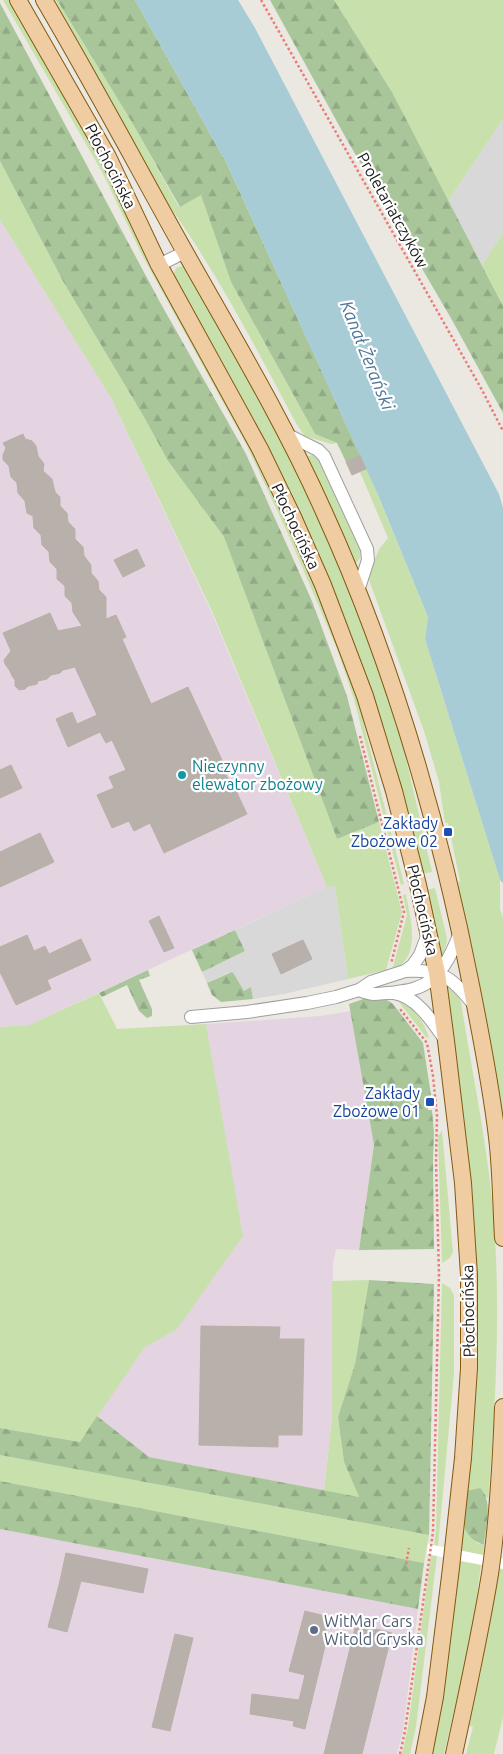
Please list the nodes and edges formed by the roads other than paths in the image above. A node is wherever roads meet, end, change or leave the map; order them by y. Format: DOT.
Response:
graph roads {
  1 [pos="18,0"];
  2 [pos="44,0"];
  3 [pos="185,252"];
  4 [pos="159,265"];
  5 [pos="286,434"];
  6 [pos="358,591"];
  7 [pos="460,933"];
  8 [pos="428,934"];
  9 [pos="405,971"];
  10 [pos="437,973"];
  11 [pos="359,990"];
  12 [pos="392,993"];
  13 [pos="475,1006"];
  14 [pos="191,1017"];
  15 [pos="446,1042"];
  16 [pos="503,1238"];
  17 [pos="503,1407"];
  18 [pos="424,1754"];
  19 [pos="454,1754"];
  1 -- 4 [label="main road, Płochocińska"];
  2 -- 3 [label="main road, Płochocińska"];
  3 -- 4 [label="street"];
  3 -- 5 [label="main road, Płochocińska"];
  4 -- 8 [label="main road, Płochocińska"];
  5 -- 6 [label="main road, Płochocińska"];
  5 -- 6 [label="street"];
  6 -- 7 [label="main road, Płochocińska"];
  7 -- 10 [label="street"];
  7 -- 13 [label="main road, Płochocińska"];
  8 -- 9 [label="street"];
  8 -- 10 [label="main road, Płochocińska"];
  9 -- 10 [label="street"];
  9 -- 11 [label="street"];
  10 -- 12 [label="street"];
  10 -- 13 [label="street"];
  10 -- 15 [label="main road, Płochocińska"];
  11 -- 12 [label="street"];
  11 -- 14 [label="street"];
  12 -- 15 [label="street"];
  13 -- 16 [label="main road, Płochocińska"];
  15 -- 18 [label="main road, Płochocińska"];
  17 -- 19 [label="main road"];
}
